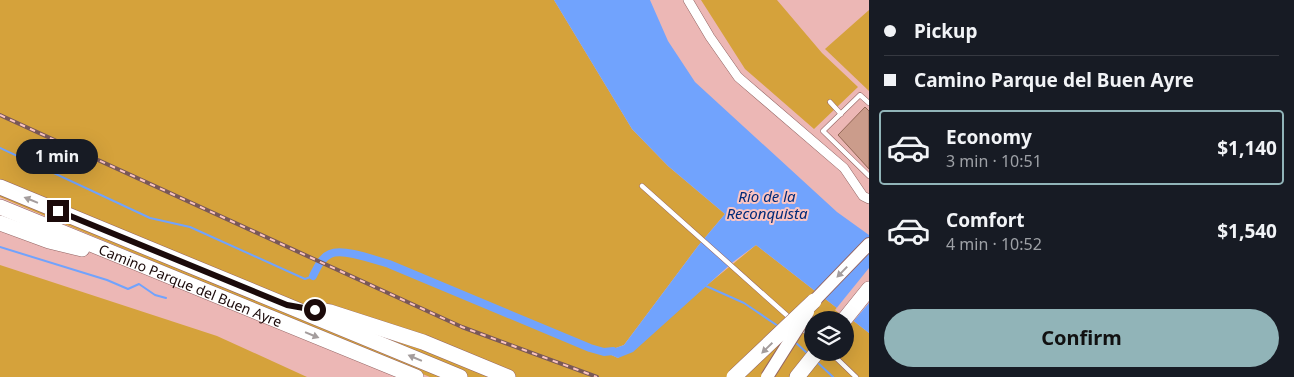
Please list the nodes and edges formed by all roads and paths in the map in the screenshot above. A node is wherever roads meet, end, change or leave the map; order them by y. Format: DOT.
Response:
graph roads {
  1 [pos="688,0"];
  2 [pos="830,102"];
  3 [pos="869,104"];
  4 [pos="841,114"];
  5 [pos="869,176"];
  6 [pos="642,186"];
  7 [pos="0,187"];
  8 [pos="869,200"];
  9 [pos="0,207"];
  10 [pos="0,223"];
  11 [pos="869,244"];
  12 [pos="137,263"];
  13 [pos="869,289"];
  14 [pos="814,301"];
  15 [pos="287,305"];
  16 [pos="851,311"];
  17 [pos="804,331"];
  18 [pos="810,361"];
  19 [pos="839,361"];
  20 [pos="381,363"];
  21 [pos="410,377"];
  22 [pos="416,377"];
  23 [pos="460,377"];
  24 [pos="508,377"];
  25 [pos="734,377"];
  26 [pos="766,377"];
  27 [pos="797,377"];
  28 [pos="856,377"];
  1 -- 8 [label="street"];
  2 -- 4 [label="lane"];
  3 -- 4 [label="lane"];
  4 -- 5 [label="lane"];
  6 -- 17 [label="lane"];
  15 -- 7 [label="highway, Camino Parque del Buen Ayre, one-way"];
  9 -- 12 [label="highway, Camino Parque del Buen Ayre"];
  10 -- 12 [label="highway"];
  11 -- 14 [label="main road, one-way"];
  12 -- 20 [label="highway, Camino Parque del Buen Ayre, one-way"];
  13 -- 16 [label="highway"];
  14 -- 25 [label="highway, one-way, bridge"];
  14 -- 26 [label="main road, bridge"];
  23 -- 15 [label="highway, one-way"];
  15 -- 24 [label="highway"];
  18 -- 27 [label="highway"];
  19 -- 28 [label="lane"];
  20 -- 21 [label="highway"];
  20 -- 22 [label="highway"];
}
